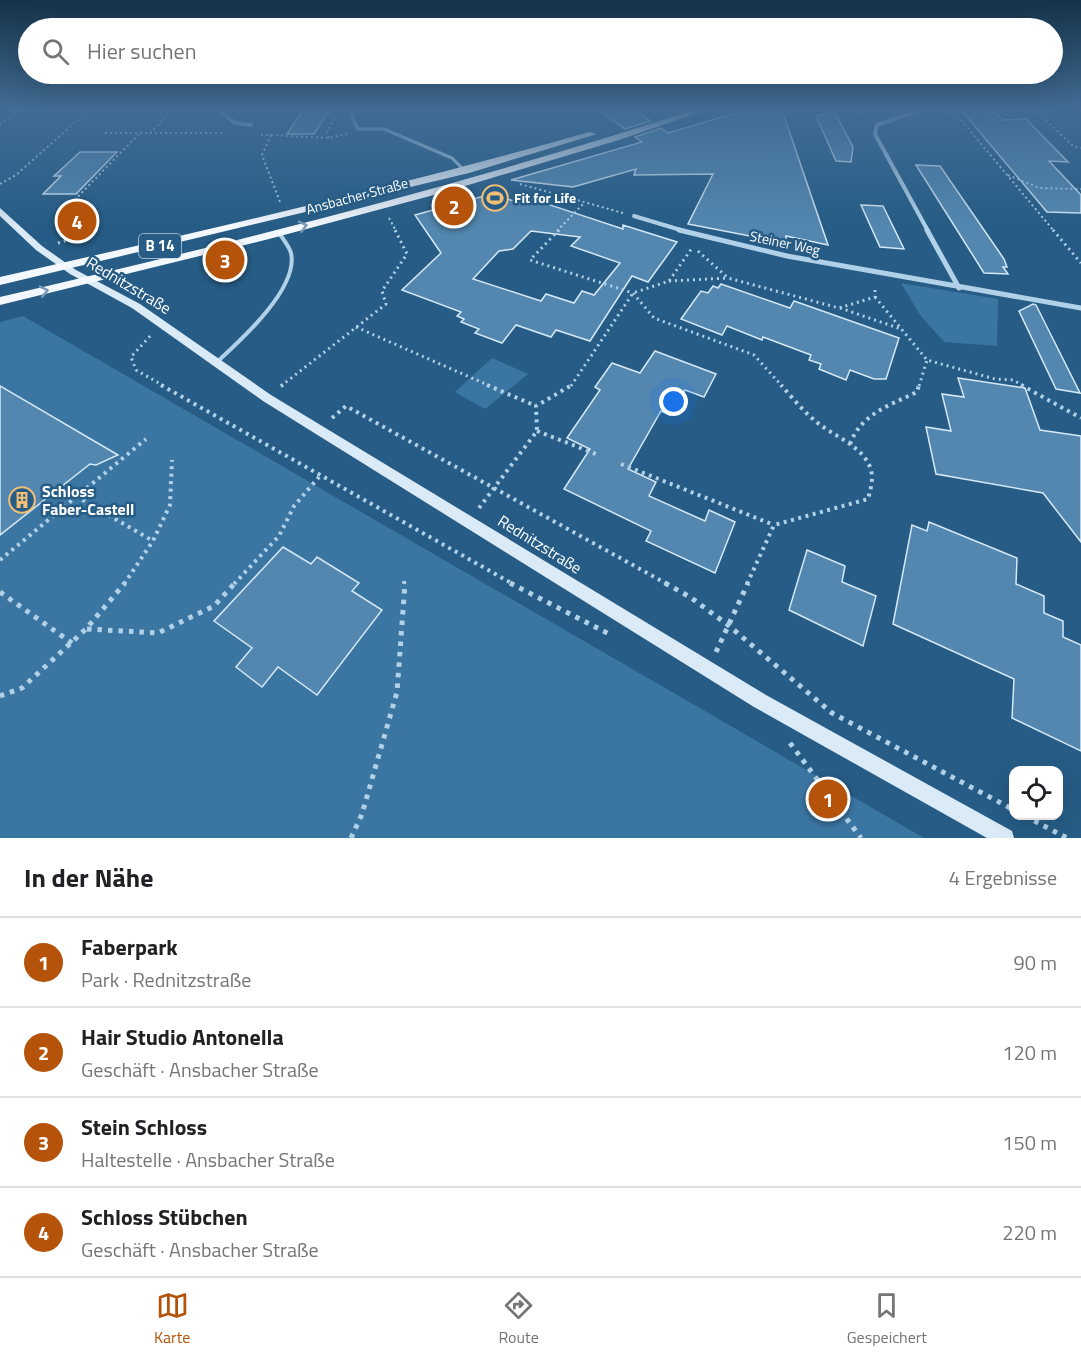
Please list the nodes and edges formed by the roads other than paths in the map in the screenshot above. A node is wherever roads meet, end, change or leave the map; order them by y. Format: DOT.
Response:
graph roads {
  1 [pos="431,149"];
  2 [pos="540,149"];
  3 [pos="573,149"];
  4 [pos="883,149"];
  5 [pos="465,171"];
  6 [pos="0,211"];
  7 [pos="634,216"];
  8 [pos="279,233"];
  9 [pos="66,266"];
  10 [pos="0,281"];
  11 [pos="87,281"];
  12 [pos="959,288"];
  13 [pos="0,301"];
  14 [pos="1081,308"];
  15 [pos="217,362"];
  16 [pos="1005,838"];
  1 -- 5 [label="lane"];
  2 -- 5 [label="main road, Ansbacher Straße / B 14"];
  8 -- 3 [label="main road, Ansbacher Straße / B 14, one-way"];
  4 -- 12 [label="street"];
  5 -- 9 [label="main road, Ansbacher Straße / B 14"];
  6 -- 9 [label="main road, Rednitzstraße"];
  7 -- 12 [label="street, Steiner Weg"];
  8 -- 11 [label="main road, Ansbacher Straße / B 14"];
  8 -- 15 [label="lane"];
  9 -- 10 [label="main road, B 14"];
  9 -- 11 [label="main road, Rednitzstraße"];
  13 -- 11 [label="main road, B 14, one-way"];
  11 -- 15 [label="main road, Rednitzstraße"];
  12 -- 14 [label="street, Steiner Weg"];
  15 -- 16 [label="main road, Rednitzstraße"];
}
